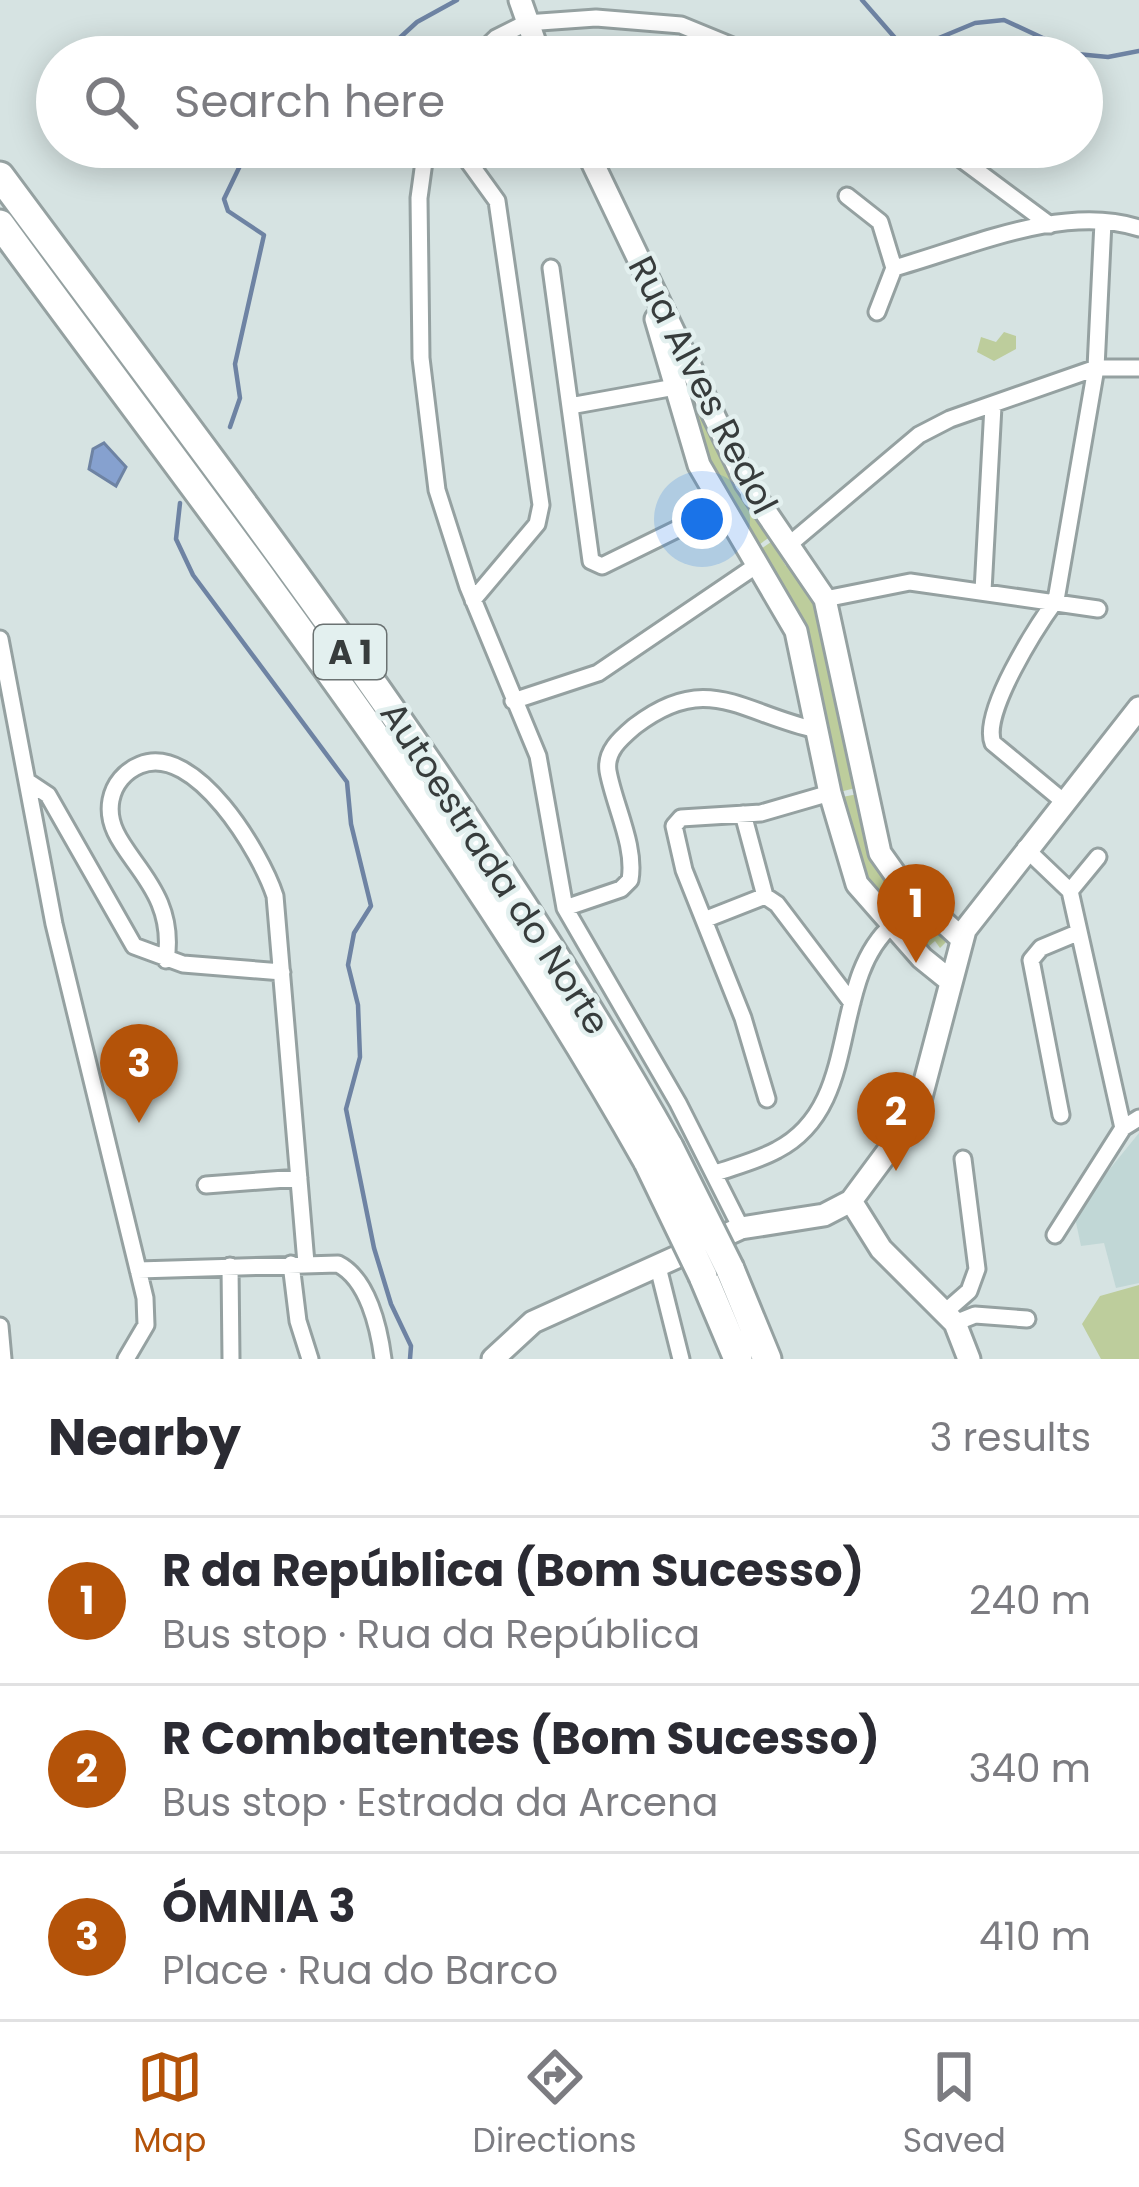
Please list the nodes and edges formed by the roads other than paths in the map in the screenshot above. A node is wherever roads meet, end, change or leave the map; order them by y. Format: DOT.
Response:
graph roads {
  1 [pos="520,0"];
  2 [pos="526,23"];
  3 [pos="500,36"];
  4 [pos="531,36"];
  5 [pos="707,36"];
  6 [pos="423,168"];
  7 [pos="473,168"];
  8 [pos="595,168"];
  9 [pos="973,168"];
  10 [pos="0,176"];
  11 [pos="847,196"];
  12 [pos="1103,222"];
  13 [pos="0,224"];
  14 [pos="1050,225"];
  15 [pos="1139,228"];
  16 [pos="639,261"];
  17 [pos="551,268"];
  18 [pos="894,268"];
  19 [pos="877,311"];
  20 [pos="1096,368"];
  21 [pos="1139,368"];
  22 [pos="675,387"];
  23 [pos="570,406"];
  24 [pos="993,406"];
  25 [pos="722,507"];
  26 [pos="790,543"];
  27 [pos="758,565"];
  28 [pos="983,592"];
  29 [pos="825,599"];
  30 [pos="1056,600"];
  31 [pos="473,601"];
  32 [pos="1098,609"];
  33 [pos="0,639"];
  34 [pos="512,701"];
  35 [pos="1139,708"];
  36 [pos="817,730"];
  37 [pos="30,783"];
  38 [pos="830,793"];
  39 [pos="1063,801"];
  40 [pos="743,814"];
  41 [pos="1025,848"];
  42 [pos="1098,857"];
  43 [pos="1070,891"];
  44 [pos="765,896"];
  45 [pos="565,908"];
  46 [pos="704,920"];
  47 [pos="892,925"];
  48 [pos="1077,933"];
  49 [pos="961,938"];
  50 [pos="166,960"];
  51 [pos="282,973"];
  52 [pos="948,979"];
  53 [pos="852,1003"];
  54 [pos="767,1099"];
  55 [pos="1061,1115"];
  56 [pos="1139,1118"];
  57 [pos="1124,1127"];
  58 [pos="659,1155"];
  59 [pos="963,1159"];
  60 [pos="716,1173"];
  61 [pos="299,1178"];
  62 [pos="206,1185"];
  63 [pos="850,1201"];
  64 [pos="741,1228"];
  65 [pos="1054,1235"];
  66 [pos="299,1263"];
  67 [pos="230,1266"];
  68 [pos="658,1267"];
  69 [pos="138,1270"];
  70 [pos="717,1272"];
  71 [pos="950,1317"];
  72 [pos="1027,1319"];
  73 [pos="0,1326"];
  74 [pos="3,1359"];
  75 [pos="126,1359"];
  76 [pos="231,1359"];
  77 [pos="310,1359"];
  78 [pos="383,1359"];
  79 [pos="493,1359"];
  80 [pos="681,1359"];
  81 [pos="738,1359"];
  82 [pos="767,1359"];
  83 [pos="969,1359"];
  1 -- 2 [label="street"];
  2 -- 3 [label="street"];
  2 -- 4 [label="street"];
  2 -- 5 [label="street"];
  6 -- 31 [label="street"];
  7 -- 31 [label="street"];
  8 -- 16 [label="street, Rua Alves Redol"];
  9 -- 14 [label="street"];
  10 -- 58 [label="highway, Autoestrada do Norte / A 1"];
  11 -- 18 [label="street"];
  12 -- 14 [label="street"];
  12 -- 15 [label="street"];
  12 -- 20 [label="street"];
  13 -- 58 [label="highway, Autoestrada do Norte / A 1"];
  14 -- 18 [label="street"];
  16 -- 22 [label="street"];
  16 -- 26 [label="street, Rua Alves Redol"];
  17 -- 23 [label="street"];
  18 -- 19 [label="street"];
  20 -- 21 [label="street"];
  20 -- 24 [label="street"];
  20 -- 30 [label="street"];
  22 -- 23 [label="street"];
  22 -- 25 [label="street"];
  23 -- 25 [label="street"];
  24 -- 26 [label="street"];
  24 -- 28 [label="street"];
  25 -- 27 [label="street"];
  26 -- 29 [label="street, Rua Alves Redol"];
  27 -- 34 [label="street"];
  27 -- 36 [label="street"];
  28 -- 29 [label="street"];
  28 -- 30 [label="street"];
  29 -- 49 [label="street, Rua Alves Redol"];
  30 -- 32 [label="street"];
  30 -- 39 [label="street"];
  31 -- 34 [label="street"];
  33 -- 37 [label="street"];
  34 -- 45 [label="street"];
  35 -- 39 [label="street"];
  36 -- 38 [label="street"];
  36 -- 45 [label="street"];
  37 -- 50 [label="street"];
  37 -- 69 [label="street"];
  38 -- 40 [label="street"];
  38 -- 47 [label="street"];
  39 -- 41 [label="street"];
  40 -- 44 [label="street"];
  40 -- 46 [label="street"];
  41 -- 43 [label="street"];
  41 -- 49 [label="street"];
  42 -- 43 [label="street"];
  43 -- 48 [label="street"];
  44 -- 46 [label="street"];
  44 -- 53 [label="street"];
  45 -- 60 [label="street"];
  46 -- 54 [label="street"];
  47 -- 52 [label="street"];
  47 -- 53 [label="street"];
  48 -- 55 [label="street"];
  48 -- 57 [label="street"];
  49 -- 52 [label="street"];
  50 -- 51 [label="street"];
  50 -- 51 [label="street"];
  51 -- 61 [label="street"];
  52 -- 63 [label="street"];
  53 -- 60 [label="street"];
  56 -- 57 [label="street"];
  57 -- 65 [label="street"];
  58 -- 70 [label="highway, Autoestrada do Norte / A 1, bridge"];
  59 -- 71 [label="street"];
  60 -- 64 [label="street"];
  61 -- 62 [label="street"];
  61 -- 66 [label="street"];
  63 -- 64 [label="street"];
  63 -- 71 [label="street"];
  64 -- 68 [label="street"];
  66 -- 67 [label="street"];
  66 -- 77 [label="street"];
  66 -- 78 [label="street"];
  67 -- 69 [label="street"];
  67 -- 76 [label="street"];
  68 -- 79 [label="street"];
  68 -- 80 [label="street"];
  69 -- 75 [label="street"];
  70 -- 81 [label="highway, Autoestrada do Norte / A 1"];
  70 -- 82 [label="highway, Autoestrada do Norte / A 1"];
  71 -- 72 [label="street"];
  71 -- 83 [label="street"];
  73 -- 74 [label="street"];
}
